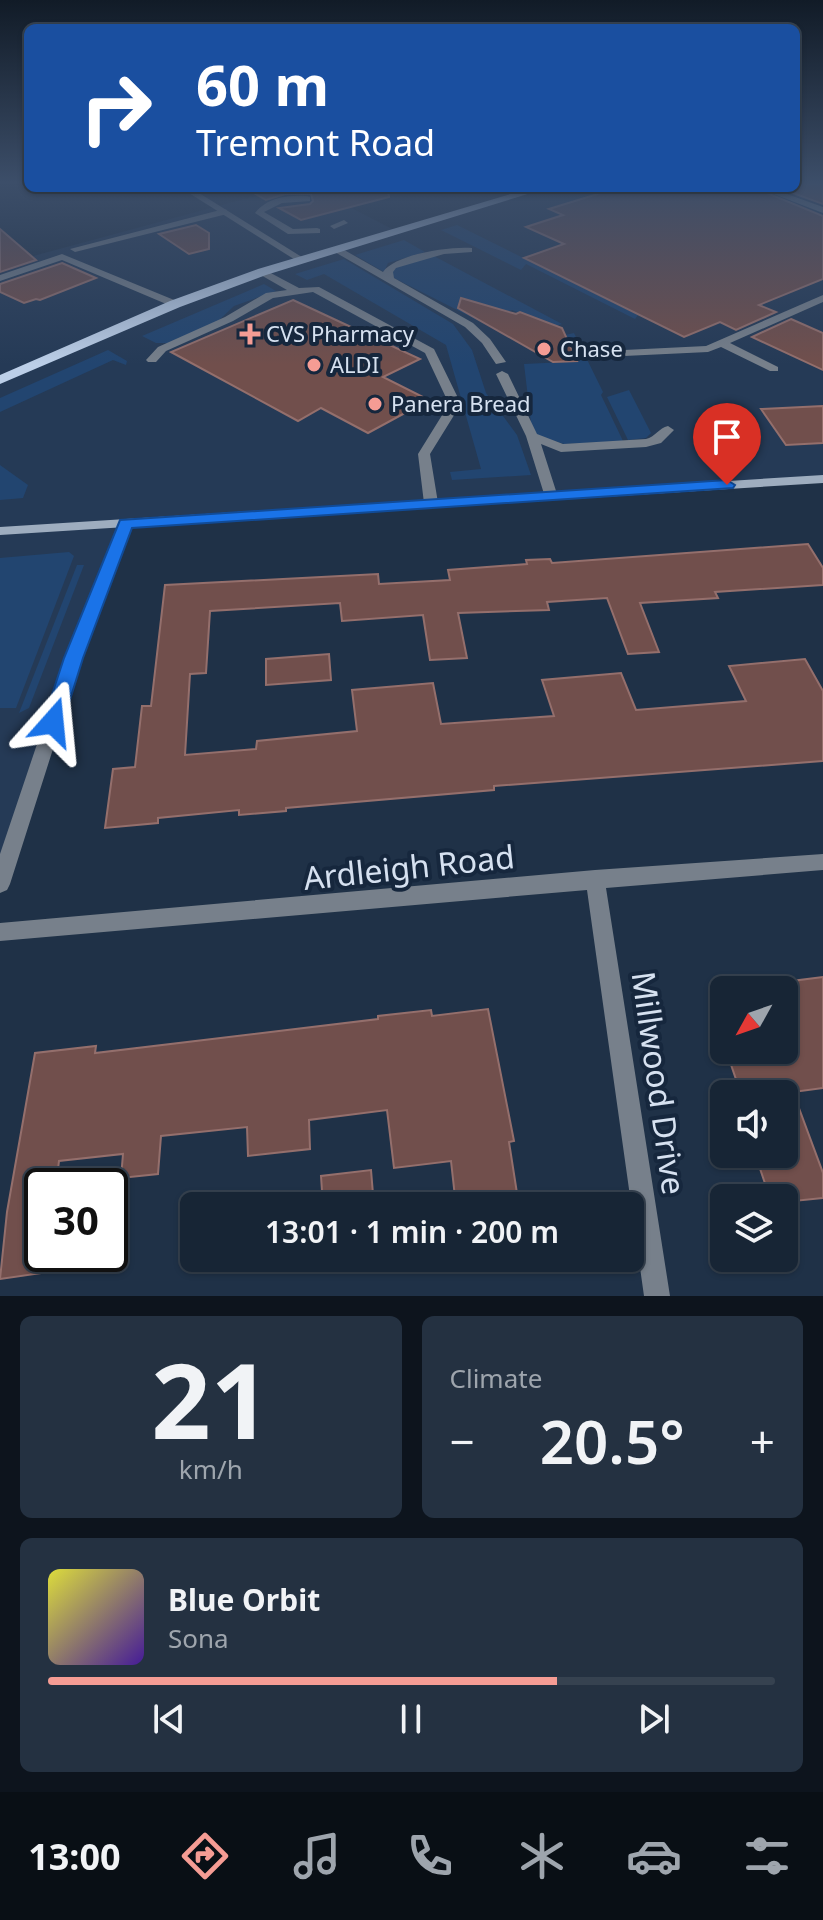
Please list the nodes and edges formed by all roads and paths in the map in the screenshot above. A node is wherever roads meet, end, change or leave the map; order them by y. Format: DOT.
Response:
graph roads {
  1 [pos="93,244"];
  2 [pos="277,244"];
  3 [pos="351,244"];
  4 [pos="75,249"];
  5 [pos="336,249"];
  6 [pos="469,250"];
  7 [pos="300,259"];
  8 [pos="262,272"];
  9 [pos="0,278"];
  10 [pos="389,279"];
  11 [pos="298,292"];
  12 [pos="823,298"];
  13 [pos="175,304"];
  14 [pos="809,304"];
  15 [pos="823,310"];
  16 [pos="720,343"];
  17 [pos="624,353"];
  18 [pos="152,360"];
  19 [pos="774,369"];
  20 [pos="0,380"];
  21 [pos="668,430"];
  22 [pos="532,436"];
  23 [pos="821,482"];
  24 [pos="550,494"];
  25 [pos="431,503"];
  26 [pos="126,523"];
  27 [pos="0,531"];
  28 [pos="823,862"];
  29 [pos="595,879"];
  30 [pos="0,884"];
  31 [pos="0,932"];
  32 [pos="657,1296"];
  1 -- 4 [label="street"];
  2 -- 7 [label="street"];
  3 -- 5 [label="main road"];
  5 -- 7 [label="main road"];
  5 -- 10 [label="street"];
  6 -- 10 [label="street"];
  7 -- 8 [label="main road"];
  8 -- 11 [label="street"];
  8 -- 13 [label="main road"];
  9 -- 13 [label="street"];
  10 -- 22 [label="street"];
  11 -- 18 [label="street"];
  11 -- 25 [label="street"];
  12 -- 14 [label="street"];
  13 -- 20 [label="main road"];
  14 -- 15 [label="street"];
  14 -- 16 [label="street"];
  16 -- 17 [label="street"];
  16 -- 19 [label="street"];
  21 -- 22 [label="street"];
  22 -- 24 [label="street"];
  23 -- 24 [label="main road"];
  24 -- 25 [label="main road"];
  25 -- 26 [label="main road"];
  26 -- 27 [label="main road"];
  26 -- 30 [label="street"];
  28 -- 29 [label="street, Ardleigh Road"];
  29 -- 31 [label="street, Ardleigh Road"];
  29 -- 32 [label="street, Millwood Drive"];
}
